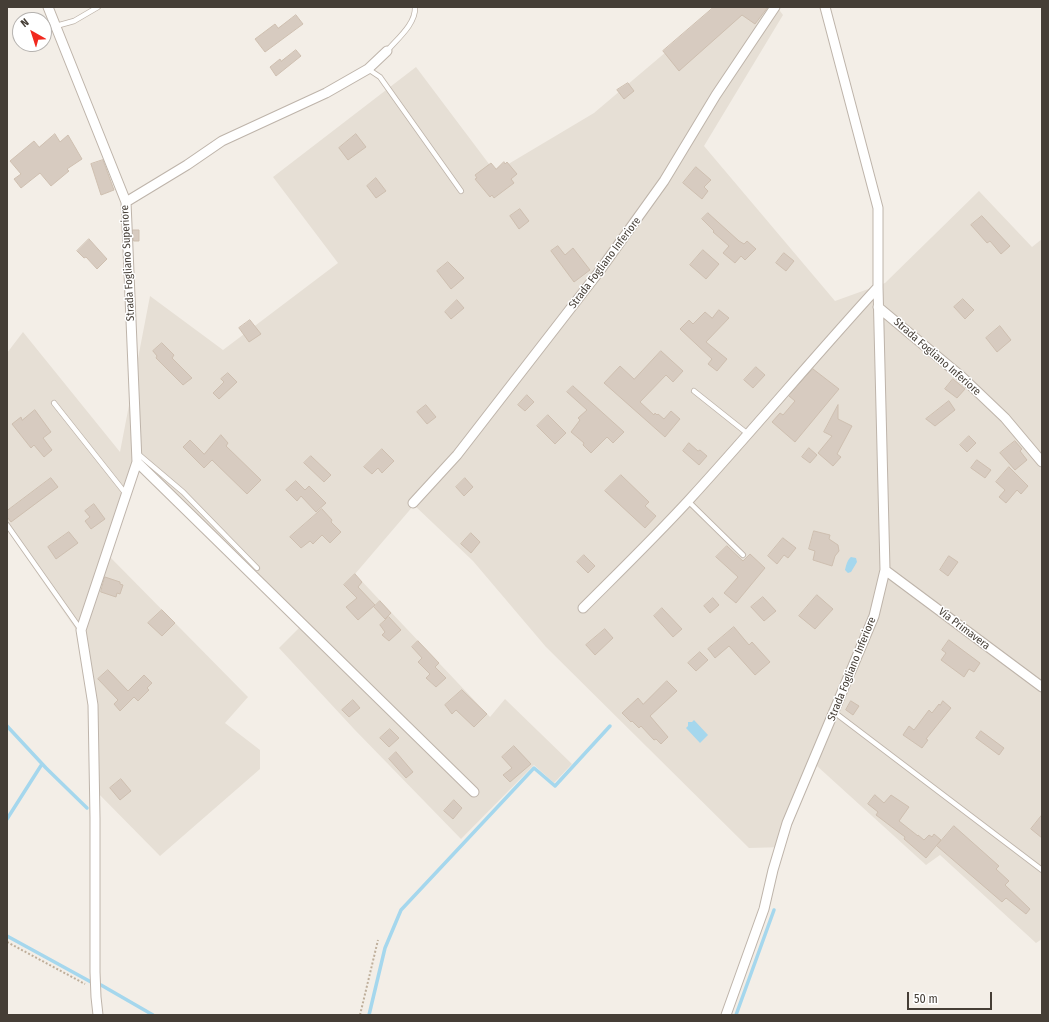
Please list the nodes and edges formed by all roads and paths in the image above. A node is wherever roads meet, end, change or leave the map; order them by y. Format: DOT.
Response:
graph roads {
  1 [pos="48,7"];
  2 [pos="98,7"];
  3 [pos="415,7"];
  4 [pos="775,7"];
  5 [pos="825,7"];
  6 [pos="56,26"];
  7 [pos="387,51"];
  8 [pos="368,69"];
  9 [pos="461,191"];
  10 [pos="126,202"];
  11 [pos="878,287"];
  12 [pos="878,307"];
  13 [pos="694,391"];
  14 [pos="54,403"];
  15 [pos="748,434"];
  16 [pos="137,458"];
  17 [pos="1042,462"];
  18 [pos="127,496"];
  19 [pos="688,501"];
  20 [pos="413,503"];
  21 [pos="7,525"];
  22 [pos="744,554"];
  23 [pos="257,568"];
  24 [pos="885,570"];
  25 [pos="584,608"];
  26 [pos="81,630"];
  27 [pos="1042,687"];
  28 [pos="834,712"];
  29 [pos="474,792"];
  30 [pos="1042,870"];
  31 [pos="378,940"];
  32 [pos="7,942"];
  33 [pos="96,990"];
  34 [pos="98,1015"];
  35 [pos="360,1015"];
  36 [pos="726,1015"];
  1 -- 6 [label="street, Strada Fogliano Superiore"];
  2 -- 6 [label="lane"];
  3 -- 7 [label="lane"];
  4 -- 20 [label="street, Strada Fogliano Inferiore"];
  5 -- 11 [label="street, Strada Fogliano Inferiore"];
  6 -- 10 [label="street, Strada Fogliano Superiore"];
  7 -- 8 [label="street"];
  8 -- 9 [label="lane"];
  8 -- 10 [label="street"];
  10 -- 16 [label="street, Strada Fogliano Superiore"];
  11 -- 12 [label="street, Strada Fogliano Inferiore"];
  11 -- 15 [label="street"];
  12 -- 17 [label="street, Strada Fogliano Inferiore"];
  12 -- 24 [label="street, Strada Fogliano Inferiore"];
  13 -- 15 [label="lane"];
  14 -- 18 [label="lane"];
  15 -- 19 [label="street"];
  16 -- 18 [label="street, Strada Fogliano Superiore"];
  16 -- 23 [label="lane"];
  16 -- 29 [label="street"];
  18 -- 26 [label="street, Strada Fogliano Superiore"];
  19 -- 22 [label="lane"];
  19 -- 25 [label="street"];
  21 -- 26 [label="lane"];
  24 -- 27 [label="street, Via Primavera"];
  24 -- 28 [label="street, Strada Fogliano Inferiore"];
  26 -- 33 [label="street"];
  28 -- 30 [label="lane"];
  28 -- 36 [label="street, Strada Fogliano Inferiore"];
  31 -- 35 [label="path"];
  32 -- 33 [label="path"];
  33 -- 34 [label="street"];
}
